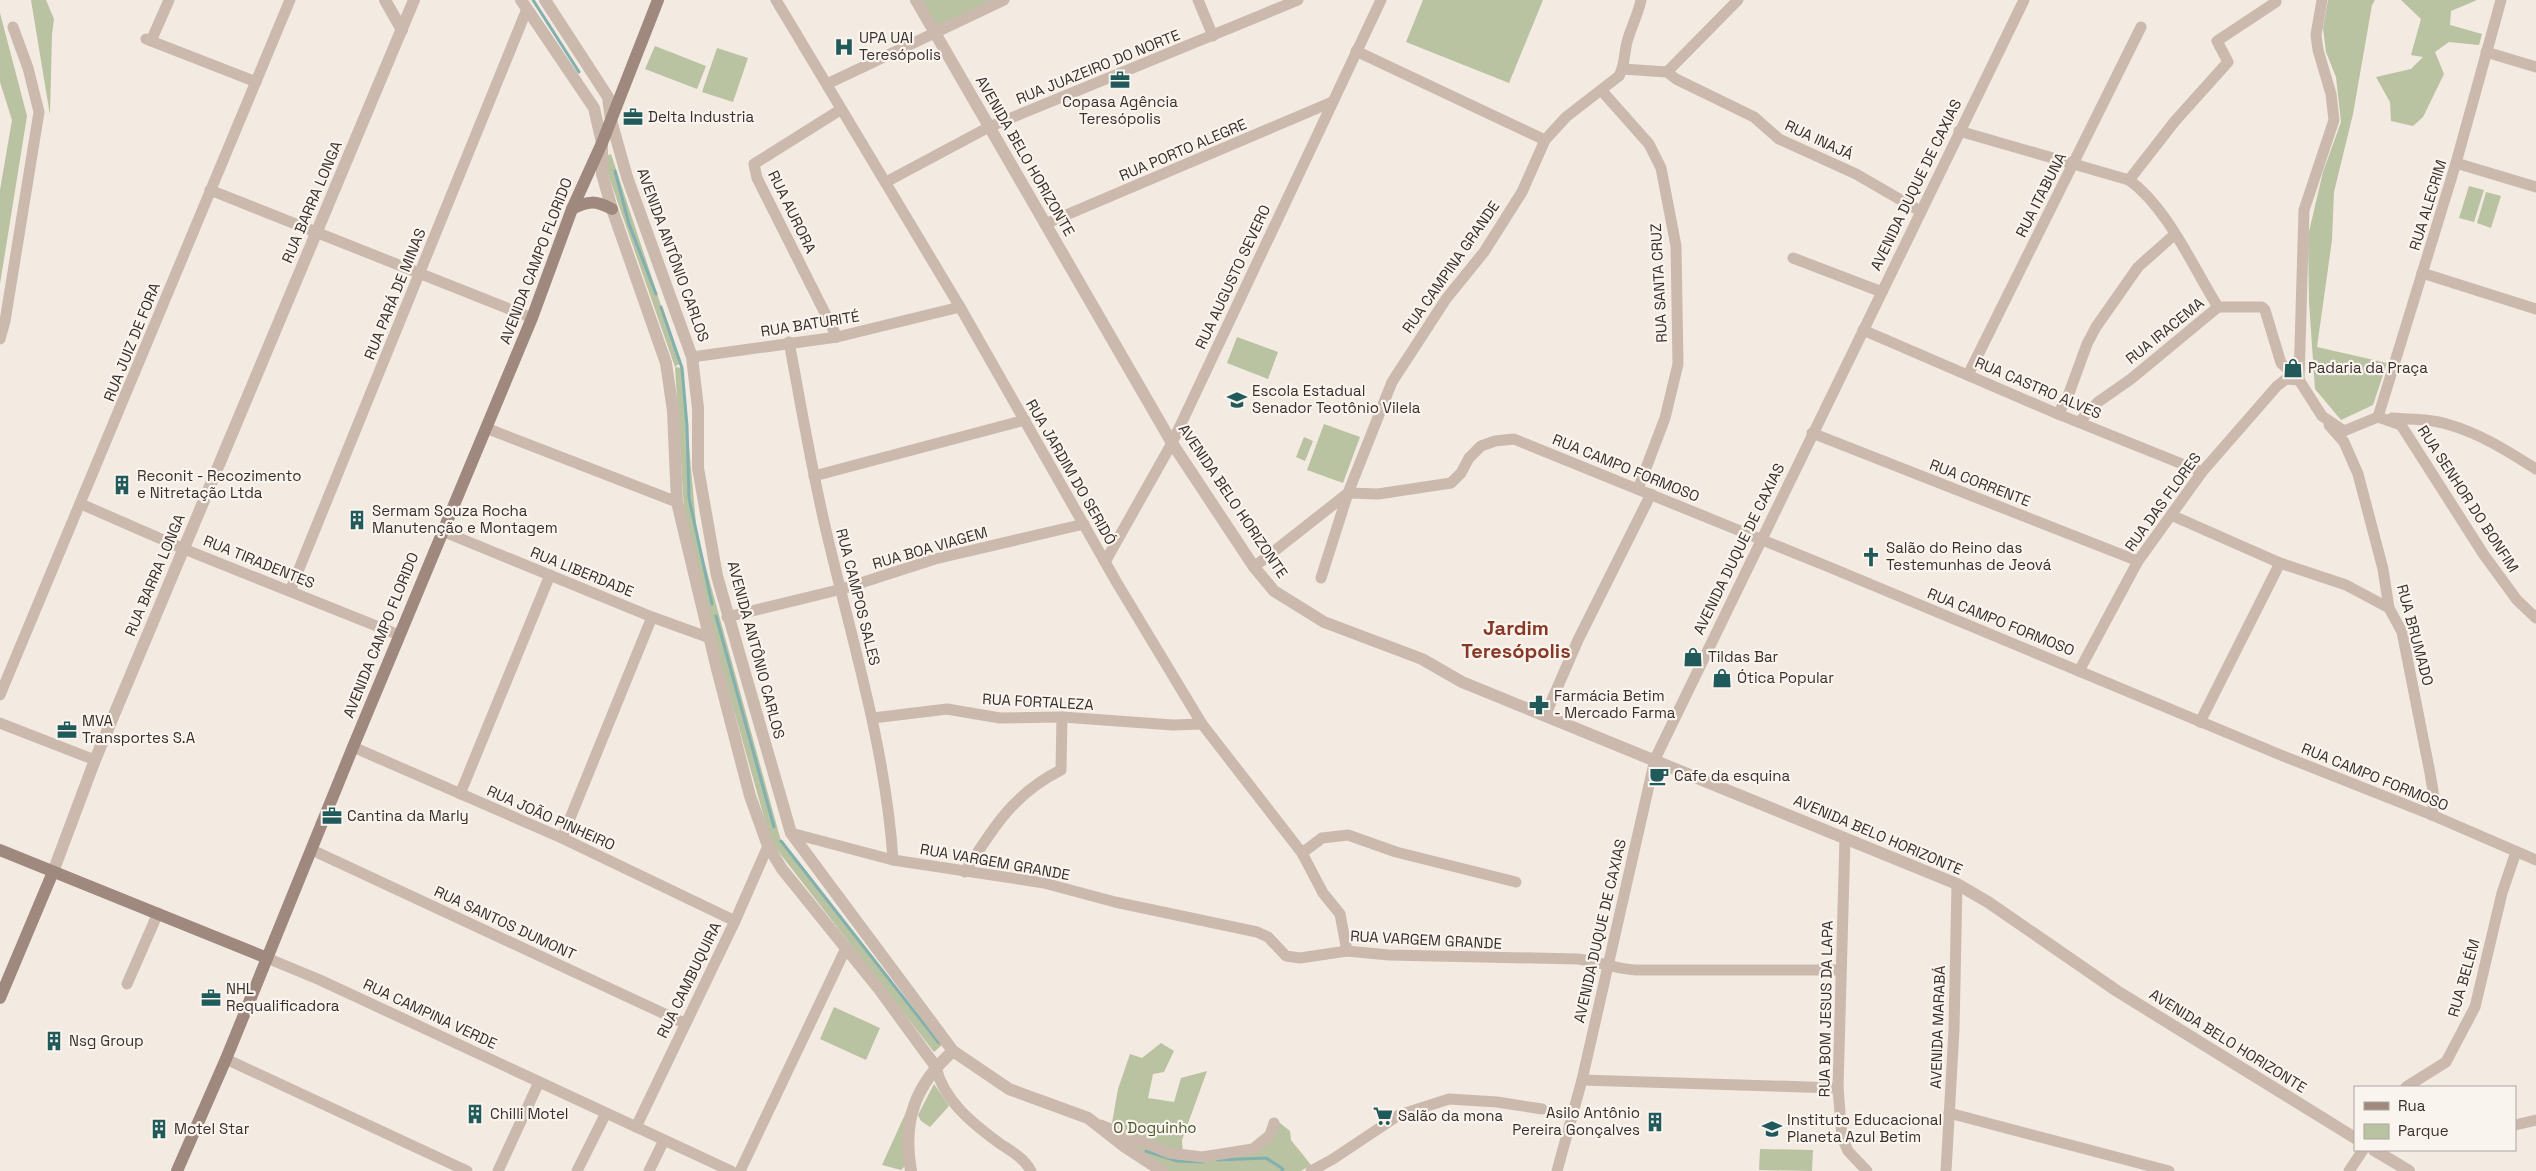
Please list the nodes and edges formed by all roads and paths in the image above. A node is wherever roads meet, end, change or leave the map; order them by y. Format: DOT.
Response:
graph roads {
  1 [pos="168,0"];
  2 [pos="290,0"];
  3 [pos="385,0"];
  4 [pos="414,0"];
  5 [pos="545,0"];
  6 [pos="658,0"];
  7 [pos="776,0"];
  8 [pos="916,0"];
  9 [pos="1004,0"];
  10 [pos="1198,0"];
  11 [pos="1298,0"];
  12 [pos="1380,0"];
  13 [pos="1641,0"];
  14 [pos="1738,0"];
  15 [pos="2322,0"];
  16 [pos="2501,0"];
  17 [pos="2021,1"];
  18 [pos="2276,2"];
  19 [pos="524,4"];
  20 [pos="14,27"];
  21 [pos="2141,28"];
  22 [pos="402,30"];
  23 [pos="935,31"];
  24 [pos="1213,36"];
  25 [pos="1356,51"];
  26 [pos="2486,52"];
  27 [pos="2536,67"];
  28 [pos="1623,69"];
  29 [pos="1667,72"];
  30 [pos="256,82"];
  31 [pos="827,84"];
  32 [pos="1602,91"];
  33 [pos="1332,102"];
  34 [pos="840,110"];
  35 [pos="611,120"];
  36 [pos="989,127"];
  37 [pos="1959,131"];
  38 [pos="1545,140"];
  39 [pos="602,143"];
  40 [pos="2456,163"];
  41 [pos="2073,165"];
  42 [pos="2129,180"];
  43 [pos="886,182"];
  44 [pos="2536,187"];
  45 [pos="210,190"];
  46 [pos="572,209"];
  47 [pos="612,209"];
  48 [pos="1920,211"];
  49 [pos="1045,224"];
  50 [pos="317,232"];
  51 [pos="2174,235"];
  52 [pos="1793,258"];
  53 [pos="420,273"];
  54 [pos="2422,274"];
  55 [pos="1882,292"];
  56 [pos="960,307"];
  57 [pos="2218,307"];
  58 [pos="2536,309"];
  59 [pos="532,318"];
  60 [pos="1863,330"];
  61 [pos="837,337"];
  62 [pos="0,339"];
  63 [pos="789,342"];
  64 [pos="692,357"];
  65 [pos="1968,375"];
  66 [pos="2300,380"];
  67 [pos="2058,414"];
  68 [pos="2322,416"];
  69 [pos="2378,416"];
  70 [pos="1025,420"];
  71 [pos="2079,422"];
  72 [pos="486,428"];
  73 [pos="1812,433"];
  74 [pos="1172,443"];
  75 [pos="2536,469"];
  76 [pos="2202,472"];
  77 [pos="814,476"];
  78 [pos="1638,489"];
  79 [pos="1348,493"];
  80 [pos="1651,494"];
  81 [pos="677,502"];
  82 [pos="81,504"];
  83 [pos="2171,515"];
  84 [pos="1084,524"];
  85 [pos="442,530"];
  86 [pos="1760,539"];
  87 [pos="184,549"];
  88 [pos="2138,561"];
  89 [pos="1105,562"];
  90 [pos="2280,562"];
  91 [pos="1254,567"];
  92 [pos="550,575"];
  93 [pos="1321,578"];
  94 [pos="842,589"];
  95 [pos="290,591"];
  96 [pos="2389,608"];
  97 [pos="652,617"];
  98 [pos="727,617"];
  99 [pos="2536,618"];
  100 [pos="399,635"];
  101 [pos="710,638"];
  102 [pos="2079,670"];
  103 [pos="0,695"];
  104 [pos="1545,716"];
  105 [pos="1062,717"];
  106 [pos="873,718"];
  107 [pos="2200,722"];
  108 [pos="0,723"];
  109 [pos="1202,724"];
  110 [pos="353,747"];
  111 [pos="1655,759"];
  112 [pos="95,760"];
  113 [pos="460,794"];
  114 [pos="2432,815"];
  115 [pos="791,833"];
  116 [pos="562,838"];
  117 [pos="1845,838"];
  118 [pos="768,846"];
  119 [pos="0,850"];
  120 [pos="312,850"];
  121 [pos="2516,852"];
  122 [pos="1302,853"];
  123 [pos="892,860"];
  124 [pos="2536,860"];
  125 [pos="53,872"];
  126 [pos="964,872"];
  127 [pos="1516,882"];
  128 [pos="1957,884"];
  129 [pos="158,913"];
  130 [pos="735,920"];
  131 [pos="846,948"];
  132 [pos="1347,951"];
  133 [pos="267,958"];
  134 [pos="1606,966"];
  135 [pos="1840,970"];
  136 [pos="128,984"];
  137 [pos="0,998"];
  138 [pos="684,1023"];
  139 [pos="953,1051"];
  140 [pos="226,1059"];
  141 [pos="936,1067"];
  142 [pos="1582,1080"];
  143 [pos="539,1082"];
  144 [pos="2408,1086"];
  145 [pos="1838,1088"];
  146 [pos="1542,1109"];
  147 [pos="606,1113"];
  148 [pos="1949,1113"];
  149 [pos="2536,1120"];
  150 [pos="1096,1123"];
  151 [pos="1274,1123"];
  152 [pos="2516,1125"];
  153 [pos="636,1127"];
  154 [pos="2354,1137"];
  155 [pos="664,1140"];
  156 [pos="2362,1151"];
  157 [pos="2376,1151"];
  158 [pos="177,1171"];
  159 [pos="467,1171"];
  160 [pos="498,1171"];
  161 [pos="577,1171"];
  162 [pos="648,1171"];
  163 [pos="731,1171"];
  164 [pos="740,1171"];
  165 [pos="911,1171"];
  166 [pos="1031,1171"];
  167 [pos="1162,1171"];
  168 [pos="1311,1171"];
  169 [pos="1557,1171"];
  170 [pos="1867,1171"];
  171 [pos="1946,1171"];
  172 [pos="2169,1171"];
  173 [pos="2349,1171"];
  174 [pos="2409,1171"];
  1 -- 30 [label="street"];
  2 -- 30 [label="street, RUA JUIZ DE FORA"];
  3 -- 22 [label="street"];
  4 -- 22 [label="street, RUA BARRA LONGA"];
  5 -- 35 [label="street, AVENIDA ANTÔNIO CARLOS"];
  6 -- 35 [label="main road, AVENIDA CAMPO FLORIDO"];
  7 -- 31 [label="street, RUA JARDIM DO SERIDÓ"];
  8 -- 23 [label="street, AVENIDA BELO HORIZONTE"];
  9 -- 23 [label="street"];
  10 -- 24 [label="street"];
  11 -- 24 [label="street, RUA JUAZEIRO DO NORTE"];
  12 -- 25 [label="street, RUA AUGUSTO SEVERO"];
  13 -- 28 [label="street"];
  14 -- 29 [label="street"];
  15 -- 66 [label="street"];
  16 -- 26 [label="street, RUA ALECRIM"];
  17 -- 37 [label="street, AVENIDA DUQUE DE CAXIAS"];
  18 -- 42 [label="street"];
  19 -- 39 [label="street"];
  19 -- 53 [label="street, RUA PARÁ DE MINAS"];
  20 -- 62 [label="street"];
  21 -- 41 [label="street, RUA ITABUNA"];
  22 -- 50 [label="street, RUA BARRA LONGA"];
  23 -- 31 [label="street"];
  23 -- 36 [label="street, AVENIDA BELO HORIZONTE"];
  24 -- 36 [label="street, RUA JUAZEIRO DO NORTE"];
  25 -- 33 [label="street, RUA AUGUSTO SEVERO"];
  25 -- 38 [label="street"];
  26 -- 27 [label="street"];
  26 -- 40 [label="street, RUA ALECRIM"];
  28 -- 29 [label="street, RUA INAJÁ"];
  28 -- 32 [label="street, RUA CAMPINA GRANDE"];
  29 -- 48 [label="street, RUA INAJÁ"];
  30 -- 45 [label="street, RUA JUIZ DE FORA"];
  31 -- 34 [label="street, RUA JARDIM DO SERIDÓ"];
  32 -- 38 [label="street, RUA CAMPINA GRANDE"];
  32 -- 78 [label="street, RUA SANTA CRUZ"];
  33 -- 49 [label="street, RUA PORTO ALEGRE"];
  33 -- 74 [label="street, RUA AUGUSTO SEVERO"];
  34 -- 43 [label="street, RUA JARDIM DO SERIDÓ"];
  34 -- 61 [label="street, RUA AURORA"];
  35 -- 39 [label="main road, AVENIDA CAMPO FLORIDO"];
  35 -- 64 [label="street, AVENIDA ANTÔNIO CARLOS"];
  36 -- 43 [label="street, RUA JUAZEIRO DO NORTE"];
  36 -- 49 [label="street, AVENIDA BELO HORIZONTE"];
  37 -- 41 [label="street"];
  37 -- 48 [label="street, AVENIDA DUQUE DE CAXIAS"];
  38 -- 79 [label="street, RUA CAMPINA GRANDE"];
  39 -- 46 [label="main road, AVENIDA CAMPO FLORIDO"];
  39 -- 47 [label="street"];
  40 -- 44 [label="street"];
  40 -- 54 [label="street, RUA ALECRIM"];
  41 -- 42 [label="street"];
  41 -- 65 [label="street, RUA ITABUNA"];
  42 -- 51 [label="street"];
  43 -- 56 [label="street, RUA JARDIM DO SERIDÓ"];
  45 -- 50 [label="street"];
  45 -- 82 [label="street, RUA JUIZ DE FORA"];
  46 -- 47 [label="main road"];
  46 -- 59 [label="main road, AVENIDA CAMPO FLORIDO"];
  47 -- 81 [label="street"];
  48 -- 55 [label="street, AVENIDA DUQUE DE CAXIAS"];
  49 -- 74 [label="street, AVENIDA BELO HORIZONTE"];
  50 -- 53 [label="street"];
  50 -- 87 [label="street, RUA BARRA LONGA"];
  51 -- 57 [label="street"];
  51 -- 67 [label="street"];
  52 -- 55 [label="street"];
  53 -- 59 [label="street"];
  53 -- 95 [label="street, RUA PARÁ DE MINAS"];
  54 -- 58 [label="street"];
  54 -- 69 [label="street, RUA ALECRIM"];
  55 -- 60 [label="street, AVENIDA DUQUE DE CAXIAS"];
  56 -- 61 [label="street, RUA BATURITÉ"];
  56 -- 70 [label="street, RUA JARDIM DO SERIDÓ"];
  57 -- 66 [label="street, RUA IRACEMA"];
  57 -- 71 [label="street, RUA IRACEMA"];
  59 -- 72 [label="main road, AVENIDA CAMPO FLORIDO"];
  60 -- 65 [label="street, RUA CASTRO ALVES"];
  60 -- 73 [label="street, AVENIDA DUQUE DE CAXIAS"];
  61 -- 63 [label="street, RUA BATURITÉ"];
  63 -- 64 [label="street, RUA BATURITÉ"];
  63 -- 77 [label="street, RUA CAMPOS SALES"];
  64 -- 98 [label="street, AVENIDA ANTÔNIO CARLOS"];
  65 -- 67 [label="street, RUA CASTRO ALVES"];
  66 -- 68 [label="street"];
  66 -- 76 [label="street, RUA DAS FLORES"];
  67 -- 71 [label="street, RUA CASTRO ALVES"];
  68 -- 69 [label="street"];
  68 -- 96 [label="street, RUA BRUMADO"];
  69 -- 75 [label="street"];
  69 -- 99 [label="street, RUA SENHOR DO BONFIM"];
  70 -- 77 [label="street"];
  70 -- 84 [label="street, RUA JARDIM DO SERIDÓ"];
  71 -- 76 [label="street, RUA CASTRO ALVES"];
  72 -- 81 [label="street"];
  72 -- 85 [label="main road, AVENIDA CAMPO FLORIDO"];
  73 -- 86 [label="street, AVENIDA DUQUE DE CAXIAS"];
  73 -- 88 [label="street, RUA CORRENTE"];
  74 -- 89 [label="street, RUA AUGUSTO SEVERO"];
  74 -- 91 [label="street, AVENIDA BELO HORIZONTE"];
  76 -- 83 [label="street, RUA DAS FLORES"];
  77 -- 94 [label="street, RUA CAMPOS SALES"];
  78 -- 79 [label="street, RUA CAMPO FORMOSO"];
  78 -- 80 [label="street, RUA CAMPO FORMOSO"];
  79 -- 91 [label="street"];
  79 -- 93 [label="street, RUA CAMPINA GRANDE"];
  80 -- 86 [label="street, RUA CAMPO FORMOSO"];
  80 -- 104 [label="street"];
  81 -- 101 [label="street"];
  82 -- 87 [label="street, RUA TIRADENTES"];
  82 -- 103 [label="street, RUA JUIZ DE FORA"];
  83 -- 88 [label="street, RUA DAS FLORES"];
  83 -- 90 [label="street"];
  84 -- 89 [label="street, RUA JARDIM DO SERIDÓ"];
  84 -- 94 [label="street, RUA BOA VIAGEM"];
  85 -- 92 [label="street, RUA LIBERDADE"];
  85 -- 100 [label="main road, AVENIDA CAMPO FLORIDO"];
  86 -- 102 [label="street, RUA CAMPO FORMOSO"];
  86 -- 111 [label="street, AVENIDA DUQUE DE CAXIAS"];
  87 -- 95 [label="street, RUA TIRADENTES"];
  87 -- 112 [label="street, RUA BARRA LONGA"];
  88 -- 102 [label="street, RUA DAS FLORES"];
  89 -- 109 [label="street, RUA JARDIM DO SERIDÓ"];
  90 -- 96 [label="street"];
  90 -- 107 [label="street"];
  91 -- 104 [label="street, AVENIDA BELO HORIZONTE"];
  92 -- 97 [label="street, RUA LIBERDADE"];
  92 -- 113 [label="street"];
  94 -- 98 [label="street, RUA BOA VIAGEM"];
  94 -- 106 [label="street, RUA CAMPOS SALES"];
  95 -- 100 [label="street, RUA TIRADENTES"];
  96 -- 114 [label="street, RUA BRUMADO"];
  97 -- 101 [label="street, RUA LIBERDADE"];
  97 -- 116 [label="street"];
  98 -- 115 [label="street, AVENIDA ANTÔNIO CARLOS"];
  100 -- 110 [label="main road, AVENIDA CAMPO FLORIDO"];
  101 -- 118 [label="street"];
  102 -- 107 [label="street, RUA CAMPO FORMOSO"];
  104 -- 111 [label="street, AVENIDA BELO HORIZONTE"];
  105 -- 106 [label="street, RUA FORTALEZA"];
  105 -- 109 [label="street, RUA FORTALEZA"];
  105 -- 126 [label="street"];
  106 -- 123 [label="street, RUA CAMPOS SALES"];
  107 -- 114 [label="street, RUA CAMPO FORMOSO"];
  108 -- 112 [label="street"];
  109 -- 122 [label="street, RUA JARDIM DO SERIDÓ"];
  110 -- 113 [label="street, RUA JOÃO PINHEIRO"];
  110 -- 120 [label="main road, AVENIDA CAMPO FLORIDO"];
  111 -- 117 [label="street, AVENIDA BELO HORIZONTE"];
  111 -- 134 [label="street, AVENIDA DUQUE DE CAXIAS"];
  112 -- 125 [label="street, RUA BARRA LONGA"];
  113 -- 116 [label="street, RUA JOÃO PINHEIRO"];
  114 -- 121 [label="street, RUA CAMPO FORMOSO"];
  115 -- 123 [label="street, RUA VARGEM GRANDE"];
  115 -- 139 [label="street, AVENIDA ANTÔNIO CARLOS"];
  116 -- 130 [label="street, RUA JOÃO PINHEIRO"];
  117 -- 128 [label="street, AVENIDA BELO HORIZONTE"];
  117 -- 135 [label="street, RUA BOM JESUS DA LAPA"];
  118 -- 130 [label="street, RUA CAMBUQUIRA"];
  118 -- 131 [label="street"];
  119 -- 125 [label="main road, RUA CAMPINA VERDE"];
  120 -- 133 [label="main road, AVENIDA CAMPO FLORIDO"];
  120 -- 138 [label="street, RUA SANTOS DUMONT"];
  121 -- 124 [label="street, RUA CAMPO FORMOSO"];
  121 -- 144 [label="street, RUA BELÉM"];
  122 -- 127 [label="street"];
  122 -- 132 [label="street, RUA JARDIM DO SERIDÓ"];
  123 -- 126 [label="street, RUA VARGEM GRANDE"];
  125 -- 129 [label="main road, RUA CAMPINA VERDE"];
  125 -- 137 [label="main road, RUA BARRA LONGA"];
  126 -- 132 [label="street, RUA VARGEM GRANDE"];
  128 -- 148 [label="street, AVENIDA MARABÁ"];
  128 -- 154 [label="street, AVENIDA BELO HORIZONTE"];
  129 -- 133 [label="main road, RUA CAMPINA VERDE"];
  129 -- 136 [label="street"];
  130 -- 138 [label="street, RUA CAMBUQUIRA"];
  131 -- 141 [label="street"];
  131 -- 164 [label="street"];
  132 -- 134 [label="street, RUA VARGEM GRANDE"];
  133 -- 140 [label="main road, AVENIDA CAMPO FLORIDO"];
  133 -- 143 [label="street, RUA CAMPINA VERDE"];
  134 -- 135 [label="street, RUA VARGEM GRANDE"];
  134 -- 142 [label="street, AVENIDA DUQUE DE CAXIAS"];
  135 -- 145 [label="street, RUA BOM JESUS DA LAPA"];
  138 -- 153 [label="street, RUA CAMBUQUIRA"];
  139 -- 141 [label="street"];
  139 -- 150 [label="street, AVENIDA ANTÔNIO CARLOS"];
  140 -- 158 [label="main road, AVENIDA CAMPO FLORIDO"];
  140 -- 159 [label="street"];
  141 -- 165 [label="street"];
  141 -- 166 [label="street"];
  142 -- 145 [label="street"];
  142 -- 169 [label="street, AVENIDA DUQUE DE CAXIAS"];
  143 -- 147 [label="street, RUA CAMPINA VERDE"];
  143 -- 160 [label="street"];
  145 -- 170 [label="street, RUA BOM JESUS DA LAPA"];
  146 -- 168 [label="street"];
  147 -- 153 [label="street, RUA CAMPINA VERDE"];
  147 -- 161 [label="street"];
  148 -- 171 [label="street, AVENIDA MARABÁ"];
  148 -- 172 [label="street"];
  149 -- 152 [label="street"];
  150 -- 151 [label="street"];
  150 -- 167 [label="street, AVENIDA ANTÔNIO CARLOS"];
  153 -- 155 [label="street, RUA CAMPINA VERDE"];
  155 -- 162 [label="street"];
  155 -- 163 [label="street, RUA CAMPINA VERDE"];
  156 -- 173 [label="street"];
  157 -- 174 [label="street"];
}
